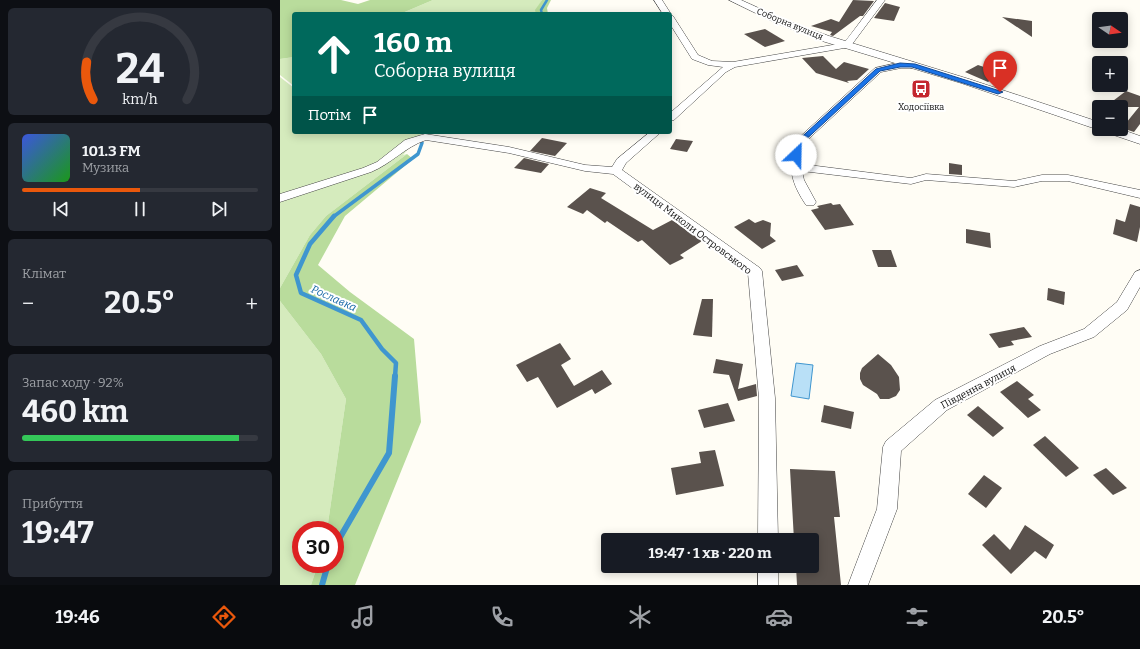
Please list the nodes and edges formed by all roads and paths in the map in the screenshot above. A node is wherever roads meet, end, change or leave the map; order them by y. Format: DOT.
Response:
graph roads {
  1 [pos="658,0"];
  2 [pos="734,0"];
  3 [pos="881,0"];
  4 [pos="666,12"];
  5 [pos="672,21"];
  6 [pos="847,45"];
  7 [pos="733,65"];
  8 [pos="913,65"];
  9 [pos="672,116"];
  10 [pos="1092,124"];
  11 [pos="654,134"];
  12 [pos="1128,136"];
  13 [pos="1140,140"];
  14 [pos="795,167"];
  15 [pos="616,171"];
  16 [pos="1140,194"];
  17 [pos="280,198"];
  18 [pos="810,202"];
  19 [pos="1140,276"];
  20 [pos="768,533"];
  21 [pos="768,573"];
  22 [pos="768,585"];
  23 [pos="858,585"];
  1 -- 4 [label="street"];
  2 -- 6 [label="street, Соборна вулиця"];
  3 -- 6 [label="street"];
  5 -- 7 [label="street"];
  6 -- 7 [label="street"];
  6 -- 8 [label="street, Соборна вулиця"];
  7 -- 9 [label="street"];
  8 -- 10 [label="street, Соборна вулиця"];
  8 -- 14 [label="street"];
  11 -- 15 [label="street"];
  12 -- 13 [label="street"];
  14 -- 16 [label="street"];
  14 -- 18 [label="street"];
  15 -- 17 [label="street"];
  15 -- 20 [label="street, вулиця Миколи Островського"];
  19 -- 23 [label="street, Південна вулиця"];
  21 -- 22 [label="street"];
}
